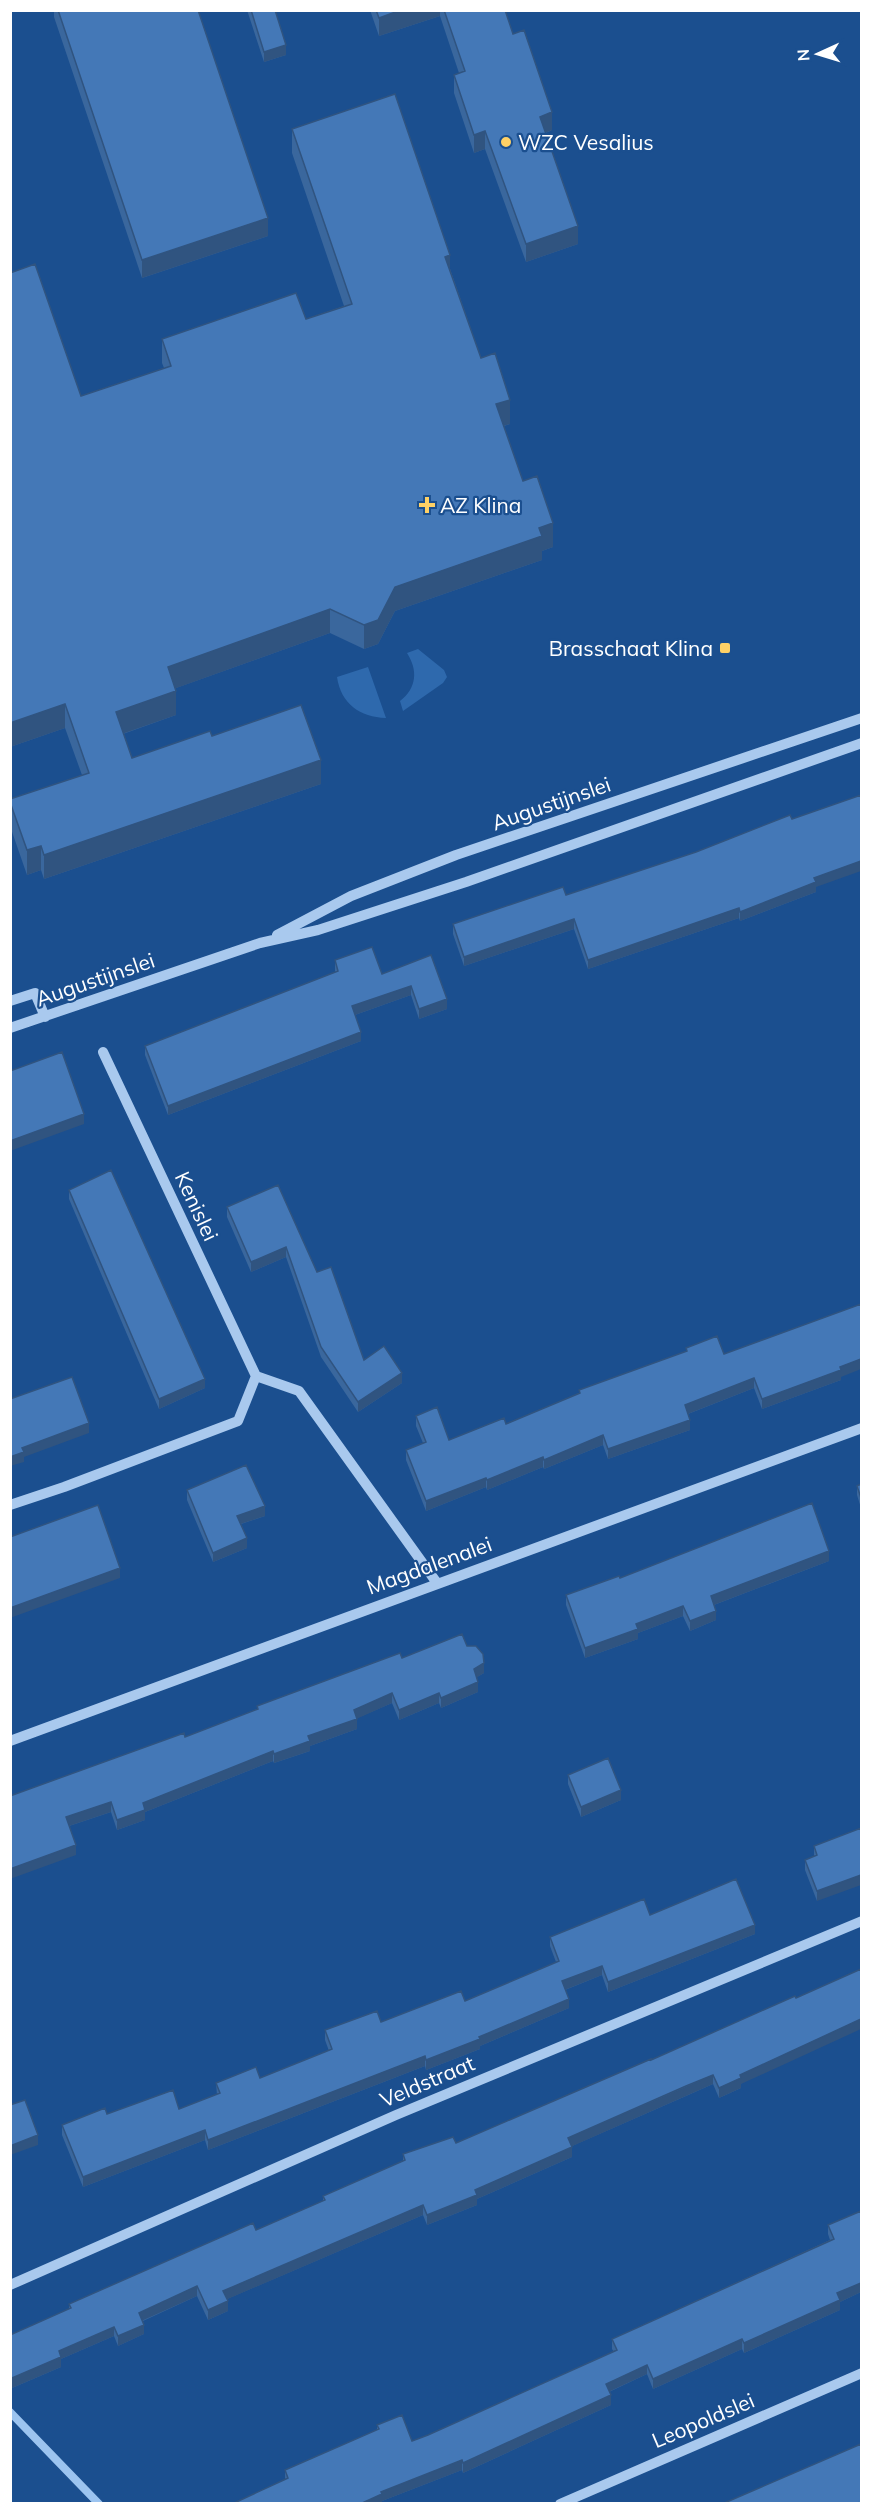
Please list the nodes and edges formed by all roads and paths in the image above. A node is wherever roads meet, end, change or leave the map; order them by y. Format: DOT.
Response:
graph roads {
  1 [pos="861,718"];
  2 [pos="861,743"];
  3 [pos="260,943"];
  4 [pos="10,1001"];
  5 [pos="45,1017"];
  6 [pos="10,1028"];
  7 [pos="103,1052"];
  8 [pos="256,1376"];
  9 [pos="861,1428"];
  10 [pos="10,1505"];
  11 [pos="437,1583"];
  12 [pos="10,1741"];
  13 [pos="861,1921"];
  14 [pos="10,2285"];
  15 [pos="861,2373"];
  16 [pos="560,2504"];
  1 -- 3 [label="street, Augustijnslei"];
  2 -- 3 [label="street, Augustijnslei"];
  3 -- 5 [label="street, Augustijnslei"];
  4 -- 5 [label="street, Augustijnslei"];
  5 -- 6 [label="street, Augustijnslei"];
  7 -- 8 [label="street, Kenislei"];
  8 -- 10 [label="street"];
  8 -- 11 [label="street"];
  9 -- 11 [label="street, Magdalenalei"];
  11 -- 12 [label="street, Magdalenalei"];
  13 -- 14 [label="street, Veldstraat"];
  15 -- 16 [label="street, Leopoldslei"];
}
